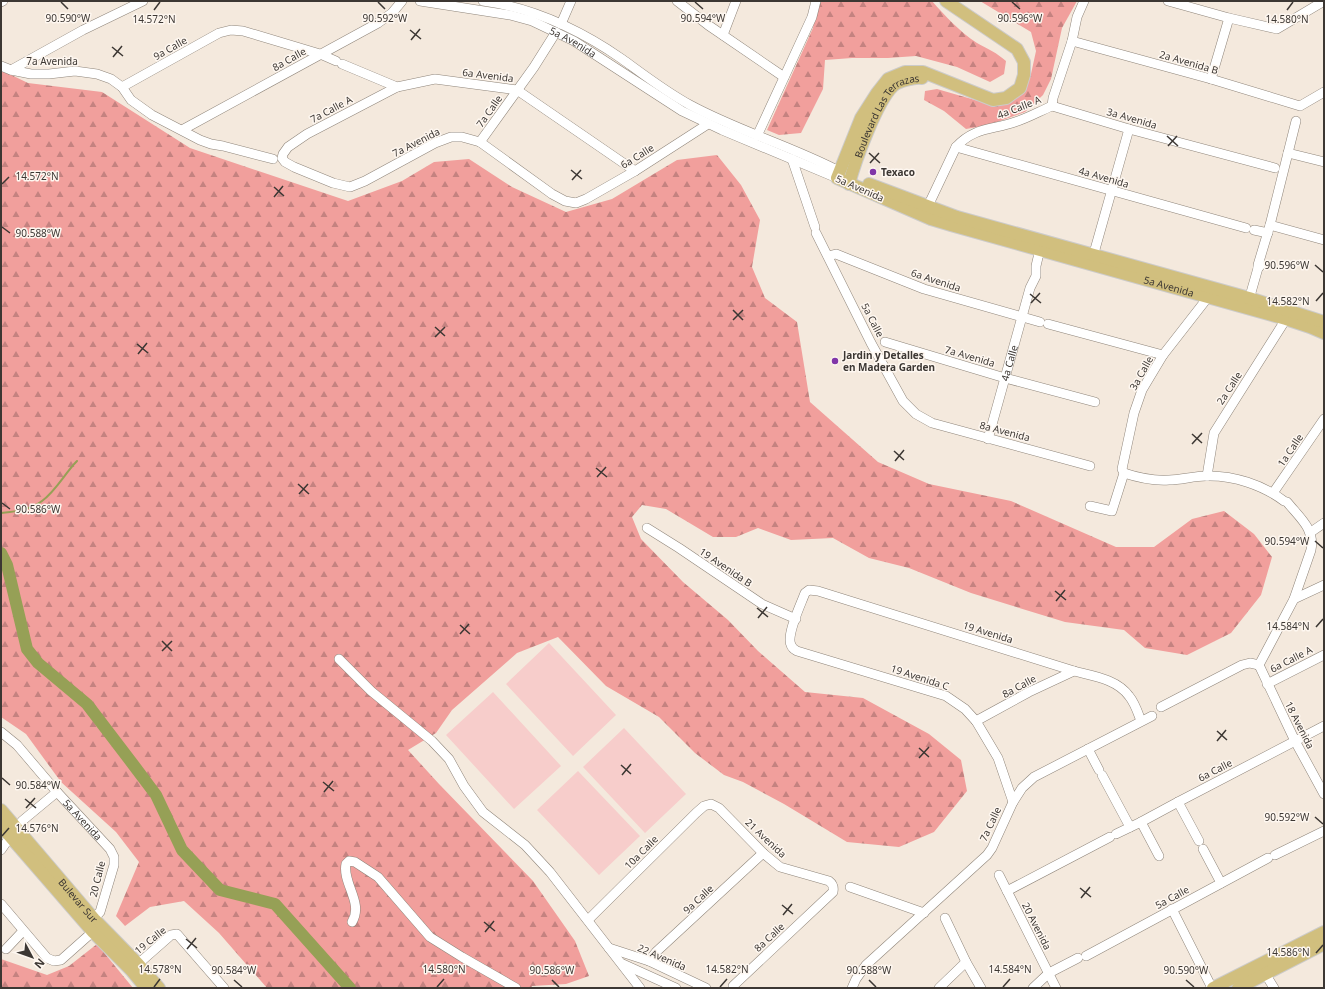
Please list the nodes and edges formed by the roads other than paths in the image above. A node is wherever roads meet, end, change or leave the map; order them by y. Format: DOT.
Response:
graph roads {
  1 [pos="143,1"];
  2 [pos="402,1"];
  3 [pos="420,1"];
  4 [pos="484,1"];
  5 [pos="571,1"];
  6 [pos="677,1"];
  7 [pos="736,1"];
  8 [pos="816,1"];
  9 [pos="946,1"];
  10 [pos="1084,1"];
  11 [pos="1168,1"];
  12 [pos="1324,1"];
  13 [pos="954,5"];
  14 [pos="520,13"];
  15 [pos="1229,18"];
  16 [pos="558,28"];
  17 [pos="723,35"];
  18 [pos="1072,41"];
  19 [pos="320,54"];
  20 [pos="1,66"];
  21 [pos="11,70"];
  22 [pos="784,77"];
  23 [pos="1211,79"];
  24 [pos="947,80"];
  25 [pos="122,87"];
  26 [pos="397,87"];
  27 [pos="518,90"];
  28 [pos="1324,92"];
  29 [pos="679,104"];
  30 [pos="1052,106"];
  31 [pos="1296,121"];
  32 [pos="708,124"];
  33 [pos="1129,129"];
  34 [pos="182,130"];
  35 [pos="757,136"];
  36 [pos="480,142"];
  37 [pos="956,147"];
  38 [pos="1288,153"];
  39 [pos="277,159"];
  40 [pos="792,159"];
  41 [pos="1324,162"];
  42 [pos="1274,168"];
  43 [pos="635,171"];
  44 [pos="838,174"];
  45 [pos="850,180"];
  46 [pos="1112,191"];
  47 [pos="576,203"];
  48 [pos="928,206"];
  49 [pos="1269,229"];
  50 [pos="1324,240"];
  51 [pos="1040,249"];
  52 [pos="828,256"];
  53 [pos="1092,260"];
  54 [pos="1209,296"];
  55 [pos="1248,302"];
  56 [pos="1022,317"];
  57 [pos="1286,319"];
  58 [pos="1323,329"];
  59 [pos="885,342"];
  60 [pos="1163,355"];
  61 [pos="1005,378"];
  62 [pos="1095,402"];
  63 [pos="916,414"];
  64 [pos="1324,418"];
  65 [pos="988,439"];
  66 [pos="1090,466"];
  67 [pos="1124,473"];
  68 [pos="1207,476"];
  69 [pos="1273,493"];
  70 [pos="1090,506"];
  71 [pos="1324,523"];
  72 [pos="647,528"];
  73 [pos="1311,532"];
  74 [pos="1324,585"];
  75 [pos="1294,598"];
  76 [pos="796,619"];
  77 [pos="1324,655"];
  78 [pos="339,659"];
  79 [pos="1258,665"];
  80 [pos="1074,671"];
  81 [pos="1268,684"];
  82 [pos="1161,707"];
  83 [pos="1152,716"];
  84 [pos="976,721"];
  85 [pos="1141,721"];
  86 [pos="1324,726"];
  87 [pos="1,732"];
  88 [pos="1295,741"];
  89 [pos="1088,749"];
  90 [pos="57,792"];
  91 [pos="1324,793"];
  92 [pos="1013,802"];
  93 [pos="1178,802"];
  94 [pos="712,804"];
  95 [pos="1,810"];
  96 [pos="22,821"];
  97 [pos="1142,822"];
  98 [pos="1,826"];
  99 [pos="1130,827"];
  100 [pos="1324,831"];
  101 [pos="10,837"];
  102 [pos="1,850"];
  103 [pos="763,853"];
  104 [pos="1159,856"];
  105 [pos="114,857"];
  106 [pos="999,875"];
  107 [pos="1221,883"];
  108 [pos="833,886"];
  109 [pos="850,887"];
  110 [pos="1007,891"];
  111 [pos="1,904"];
  112 [pos="1172,909"];
  113 [pos="924,913"];
  114 [pos="944,918"];
  115 [pos="588,920"];
  116 [pos="352,922"];
  117 [pos="93,925"];
  118 [pos="23,931"];
  119 [pos="1324,932"];
  120 [pos="1324,944"];
  121 [pos="609,948"];
  122 [pos="6,949"];
  123 [pos="649,962"];
  124 [pos="966,962"];
  125 [pos="138,964"];
  126 [pos="622,964"];
  127 [pos="1049,973"];
  128 [pos="1266,974"];
  129 [pos="856,978"];
  130 [pos="733,986"];
  131 [pos="146,988"];
  132 [pos="159,988"];
  133 [pos="224,988"];
  134 [pos="516,988"];
  135 [pos="640,988"];
  136 [pos="676,988"];
  137 [pos="706,988"];
  138 [pos="852,988"];
  139 [pos="862,988"];
  140 [pos="939,988"];
  141 [pos="981,988"];
  142 [pos="1033,988"];
  143 [pos="1056,988"];
  144 [pos="1212,988"];
  145 [pos="1238,988"];
  146 [pos="1274,988"];
  1 -- 21 [label="street"];
  2 -- 19 [label="street, 8a Calle"];
  3 -- 14 [label="street, 5a Avenida"];
  4 -- 14 [label="street, 5a Avenida"];
  5 -- 16 [label="street, 7a Calle"];
  6 -- 17 [label="street"];
  7 -- 17 [label="street"];
  8 -- 22 [label="street"];
  9 -- 13 [label="main road, Boulevard Las Terrazas"];
  10 -- 18 [label="street, 4a Calle A"];
  11 -- 15 [label="street"];
  12 -- 15 [label="street"];
  13 -- 24 [label="main road, Boulevard Las Terrazas"];
  14 -- 16 [label="street, 5a Avenida"];
  15 -- 23 [label="street"];
  16 -- 27 [label="street, 7a Calle"];
  16 -- 29 [label="street, 5a Avenida"];
  17 -- 22 [label="street"];
  18 -- 23 [label="street, 2a Avenida B"];
  18 -- 30 [label="street, 4a Calle A"];
  19 -- 25 [label="street, 9a Calle"];
  19 -- 26 [label="street"];
  19 -- 34 [label="street, 8a Calle"];
  20 -- 21 [label="street, 7a Avenida"];
  21 -- 25 [label="street, 7a Avenida"];
  22 -- 35 [label="street"];
  23 -- 28 [label="street, 2a Avenida B"];
  24 -- 44 [label="main road, Boulevard Las Terrazas"];
  24 -- 45 [label="main road, Boulevard Las Terrazas"];
  25 -- 34 [label="street, 7a Avenida"];
  26 -- 27 [label="street, 6a Avenida"];
  26 -- 39 [label="street, 7a Calle A"];
  27 -- 36 [label="street, 7a Calle"];
  27 -- 43 [label="street, 6a Avenida"];
  29 -- 32 [label="street, 5a Avenida"];
  29 -- 35 [label="street, 5a Avenida"];
  30 -- 33 [label="street, 3a Avenida"];
  30 -- 37 [label="street, 4a Calle A"];
  31 -- 38 [label="street"];
  32 -- 40 [label="street, 5a Avenida"];
  32 -- 43 [label="street, 6a Calle"];
  33 -- 42 [label="street, 3a Avenida"];
  33 -- 46 [label="street"];
  34 -- 39 [label="street, 7a Avenida"];
  35 -- 44 [label="street, 5a Avenida"];
  36 -- 39 [label="street, 7a Avenida"];
  36 -- 47 [label="street, 7a Avenida"];
  37 -- 46 [label="street, 4a Avenida"];
  37 -- 48 [label="street, 4a Calle A"];
  38 -- 41 [label="street"];
  38 -- 49 [label="street"];
  40 -- 44 [label="street, 5a Avenida"];
  40 -- 52 [label="street, 5a Calle"];
  43 -- 47 [label="street, 6a Calle"];
  44 -- 45 [label="main road, 5a Avenida"];
  45 -- 48 [label="main road, 5a Avenida"];
  45 -- 51 [label="main road, 5a Avenida"];
  46 -- 49 [label="street, 4a Avenida"];
  46 -- 53 [label="street"];
  48 -- 53 [label="main road, 5a Avenida"];
  49 -- 50 [label="street, 4a Avenida"];
  49 -- 55 [label="street"];
  51 -- 53 [label="main road, 5a Avenida"];
  51 -- 56 [label="street, 4a Calle"];
  52 -- 56 [label="street, 6a Avenida"];
  52 -- 63 [label="street, 5a Calle"];
  53 -- 54 [label="main road, 5a Avenida"];
  53 -- 55 [label="main road, 5a Avenida"];
  54 -- 55 [label="main road, 5a Avenida"];
  54 -- 60 [label="street, 3a Calle"];
  55 -- 57 [label="main road, 5a Avenida"];
  55 -- 58 [label="main road, 5a Avenida"];
  56 -- 60 [label="street, 6a Avenida"];
  56 -- 61 [label="street, 4a Calle"];
  57 -- 58 [label="main road, 5a Avenida"];
  57 -- 68 [label="street, 2a Calle"];
  59 -- 61 [label="street, 7a Avenida"];
  60 -- 67 [label="street, 3a Calle"];
  61 -- 62 [label="street, 7a Avenida"];
  61 -- 65 [label="street, 4a Calle"];
  63 -- 65 [label="street, 8a Avenida"];
  64 -- 69 [label="street, 1a Calle"];
  65 -- 66 [label="street, 8a Avenida"];
  67 -- 68 [label="street"];
  67 -- 70 [label="street, 3a Calle"];
  68 -- 69 [label="street"];
  69 -- 73 [label="street"];
  71 -- 73 [label="street"];
  72 -- 76 [label="street, 19 Avenida B"];
  73 -- 75 [label="street"];
  74 -- 75 [label="street"];
  75 -- 79 [label="street"];
  76 -- 80 [label="street, 19 Avenida"];
  76 -- 84 [label="street, 19 Avenida C"];
  77 -- 81 [label="street, 6a Calle A"];
  78 -- 115 [label="street"];
  79 -- 81 [label="street, 18 Avenida"];
  79 -- 82 [label="street"];
  80 -- 84 [label="street, 8a Calle"];
  80 -- 85 [label="street, 19 Avenida"];
  81 -- 88 [label="street, 18 Avenida"];
  83 -- 85 [label="street, 7a Calle"];
  84 -- 92 [label="street, 19 Avenida C"];
  85 -- 89 [label="street, 7a Calle"];
  86 -- 88 [label="street, 6a Calle"];
  87 -- 90 [label="street, 5a Avenida"];
  88 -- 91 [label="street, 18 Avenida"];
  88 -- 93 [label="street, 6a Calle"];
  89 -- 92 [label="street, 7a Calle"];
  89 -- 99 [label="street"];
  90 -- 96 [label="street"];
  90 -- 105 [label="street, 5a Avenida"];
  92 -- 113 [label="street, 7a Calle"];
  93 -- 97 [label="street, 6a Calle"];
  93 -- 107 [label="street"];
  94 -- 103 [label="street, 21 Avenida"];
  94 -- 115 [label="street, 10a Calle"];
  95 -- 117 [label="main road, Bulevar Sur"];
  97 -- 99 [label="street, 6a Calle"];
  97 -- 104 [label="street"];
  98 -- 101 [label="main road, Bulevar Sur"];
  99 -- 110 [label="street, 6a Calle"];
  100 -- 107 [label="street, 5a Calle"];
  101 -- 102 [label="street"];
  101 -- 117 [label="main road, Bulevar Sur"];
  103 -- 108 [label="street, 21 Avenida"];
  103 -- 123 [label="street, 9a Calle"];
  105 -- 117 [label="street, 20 Calle"];
  106 -- 110 [label="street, 20 Avenida"];
  107 -- 112 [label="street, 5a Calle"];
  108 -- 130 [label="street, 8a Calle"];
  109 -- 113 [label="street"];
  110 -- 127 [label="street, 20 Avenida"];
  111 -- 118 [label="street"];
  112 -- 127 [label="street, 5a Calle"];
  112 -- 144 [label="street"];
  113 -- 129 [label="street, 7a Calle"];
  114 -- 124 [label="street"];
  115 -- 121 [label="street"];
  116 -- 134 [label="street"];
  117 -- 118 [label="street, 20 Calle"];
  117 -- 125 [label="main road, Bulevar Sur"];
  117 -- 131 [label="main road, Bulevar Sur"];
  118 -- 122 [label="street"];
  119 -- 144 [label="main road"];
  120 -- 128 [label="main road"];
  121 -- 123 [label="street, 22 Avenida"];
  121 -- 126 [label="street"];
  123 -- 137 [label="street, 22 Avenida"];
  124 -- 140 [label="street"];
  124 -- 141 [label="street"];
  125 -- 132 [label="main road, Bulevar Sur"];
  125 -- 133 [label="street, 19 Calle"];
  126 -- 135 [label="street"];
  126 -- 136 [label="street"];
  127 -- 142 [label="street, 5a Calle"];
  127 -- 143 [label="street, 20 Avenida"];
  128 -- 145 [label="main road"];
  128 -- 146 [label="street"];
  129 -- 138 [label="street, 7a Calle"];
  129 -- 139 [label="street"];
}
